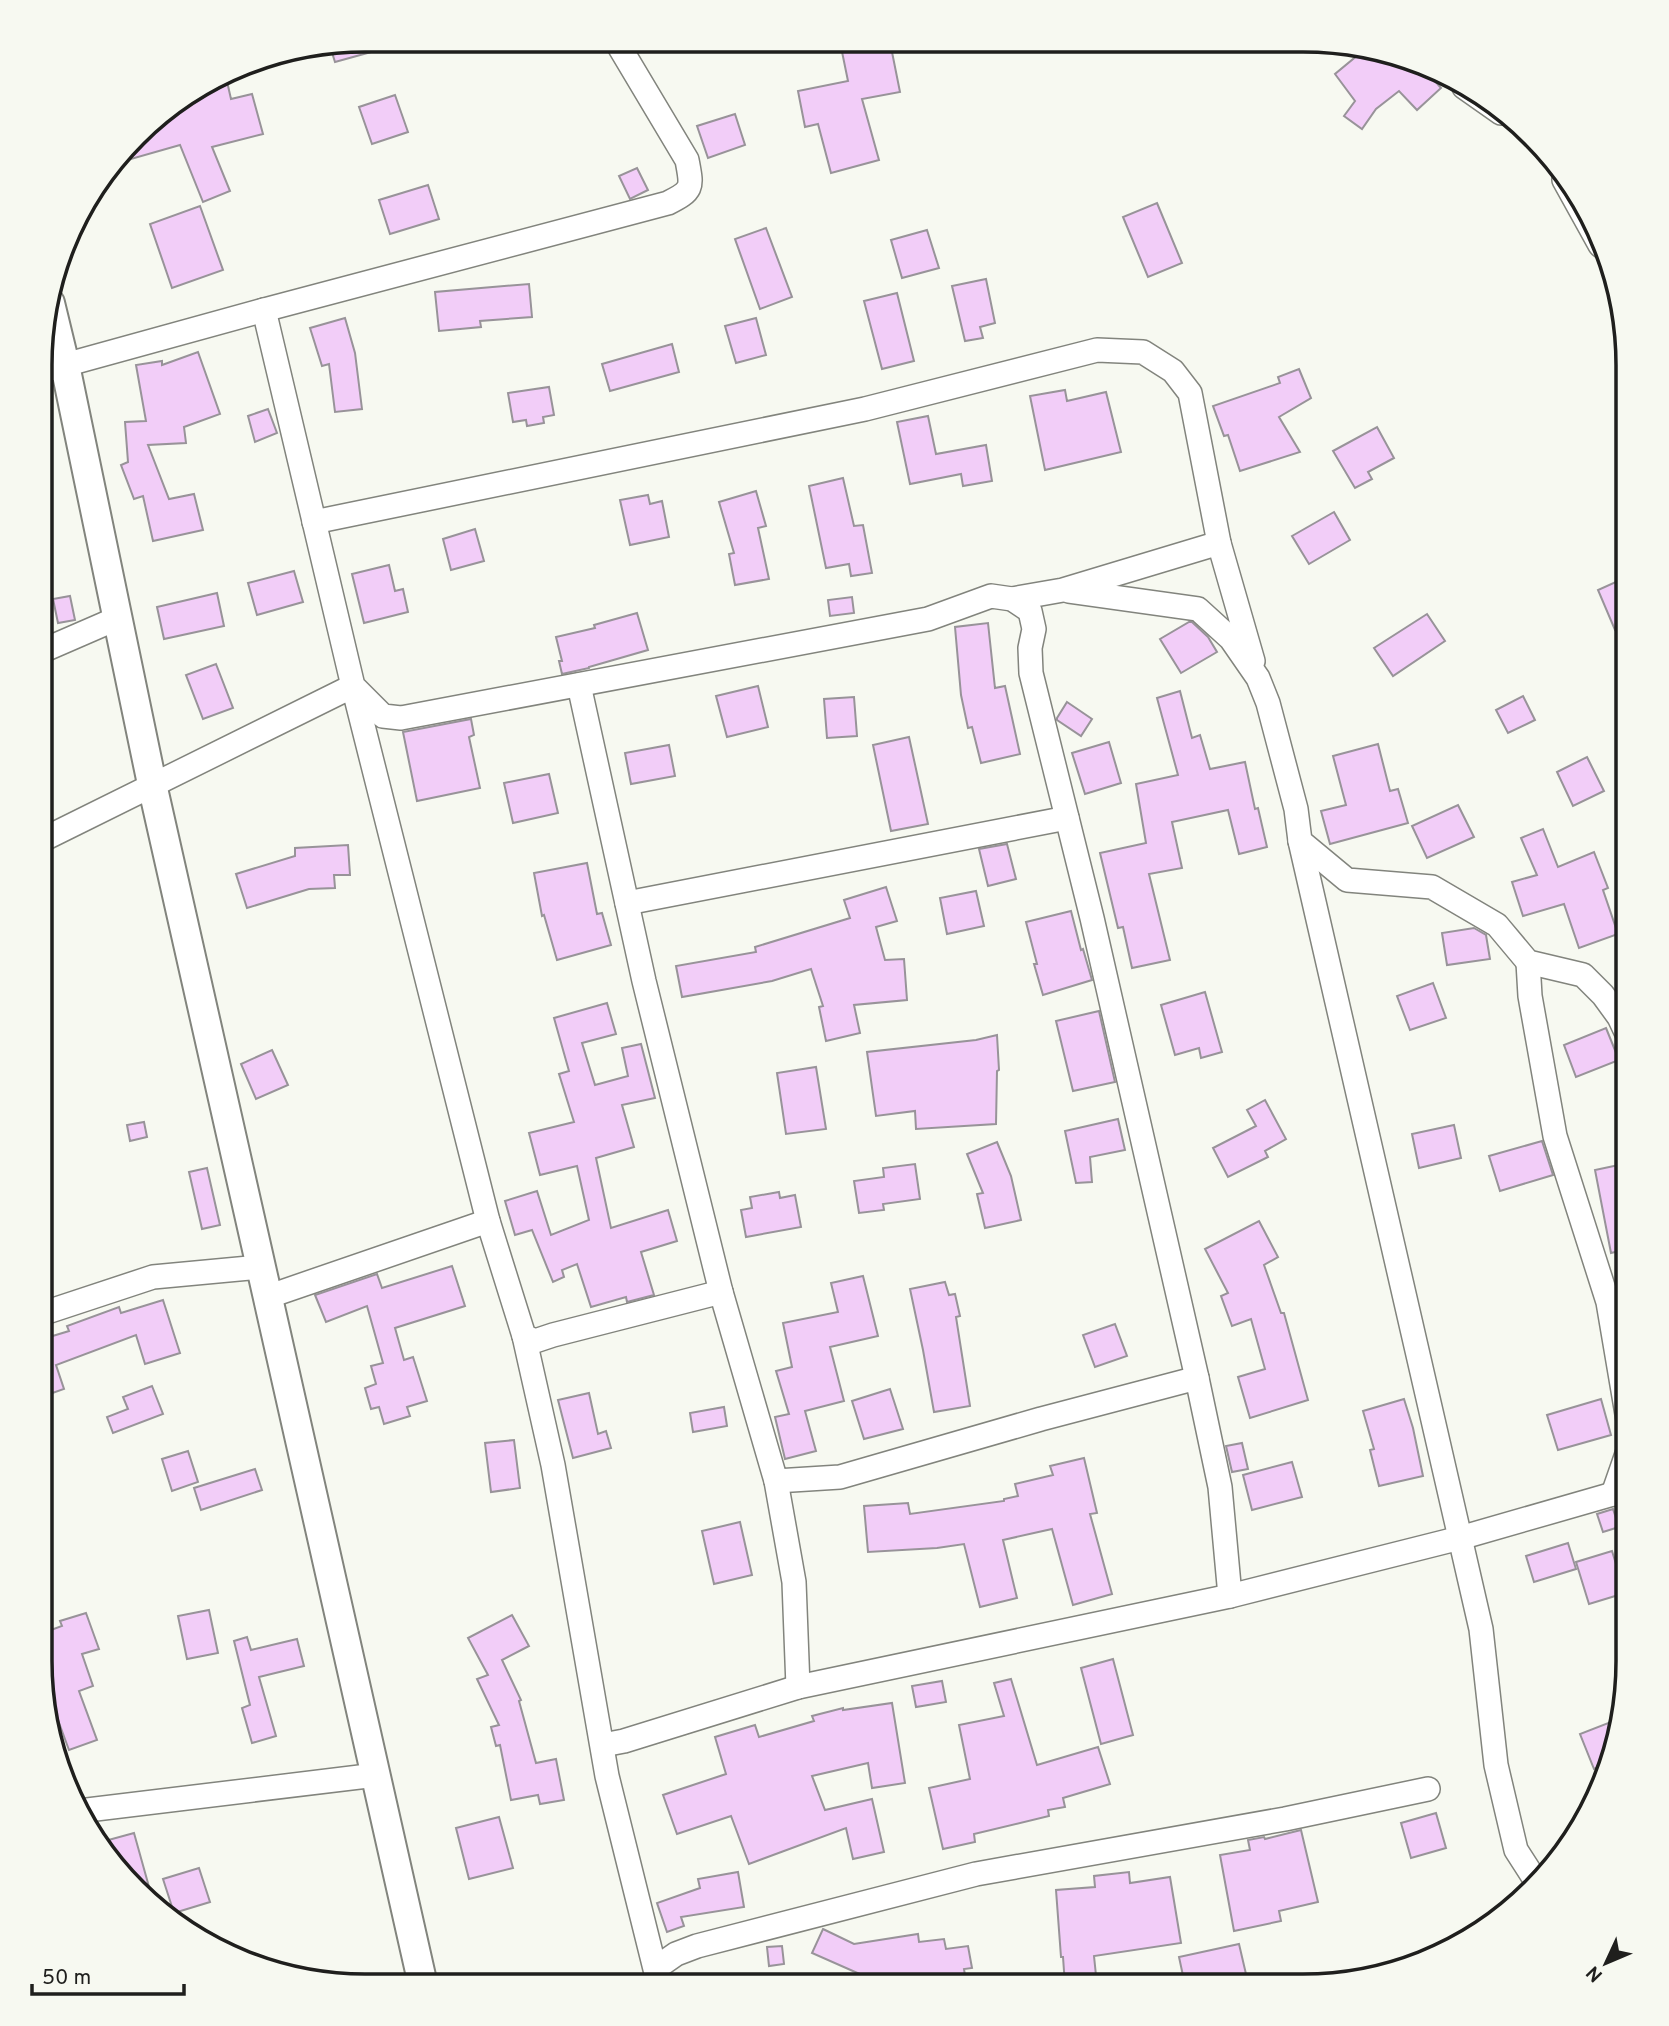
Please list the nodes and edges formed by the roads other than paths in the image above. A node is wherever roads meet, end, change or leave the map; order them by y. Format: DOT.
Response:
graph roads {
  1 [pos="623,52"];
  2 [pos="264,310"];
  3 [pos="53,349"];
  4 [pos="54,368"];
  5 [pos="314,522"];
  6 [pos="1219,543"];
  7 [pos="1063,590"];
  8 [pos="1012,599"];
  9 [pos="118,618"];
  10 [pos="52,646"];
  11 [pos="1258,678"];
  12 [pos="579,685"];
  13 [pos="354,686"];
  14 [pos="152,784"];
  15 [pos="1067,818"];
  16 [pos="52,835"];
  17 [pos="1300,841"];
  18 [pos="627,903"];
  19 [pos="1528,962"];
  20 [pos="1616,1013"];
  21 [pos="488,1222"];
  22 [pos="260,1268"];
  23 [pos="721,1292"];
  24 [pos="267,1297"];
  25 [pos="52,1310"];
  26 [pos="524,1336"];
  27 [pos="1616,1349"];
  28 [pos="1197,1377"];
  29 [pos="776,1481"];
  30 [pos="1616,1492"];
  31 [pos="1460,1538"];
  32 [pos="1230,1597"];
  33 [pos="798,1687"];
  34 [pos="603,1745"];
  35 [pos="376,1775"];
  36 [pos="1429,1789"];
  37 [pos="90,1810"];
  38 [pos="1532,1875"];
  39 [pos="420,1974"];
  40 [pos="656,1974"];
  41 [pos="659,1974"];
  1 -- 2 [label="street"];
  2 -- 4 [label="street"];
  2 -- 5 [label="street"];
  3 -- 4 [label="street"];
  4 -- 9 [label="street"];
  5 -- 6 [label="street"];
  5 -- 13 [label="street"];
  6 -- 7 [label="street"];
  6 -- 11 [label="street"];
  7 -- 8 [label="street"];
  7 -- 11 [label="street"];
  8 -- 12 [label="street"];
  8 -- 15 [label="street"];
  9 -- 10 [label="street"];
  9 -- 14 [label="street"];
  11 -- 17 [label="street"];
  12 -- 13 [label="street"];
  12 -- 18 [label="street"];
  13 -- 14 [label="street"];
  13 -- 21 [label="street"];
  14 -- 16 [label="street"];
  14 -- 22 [label="street"];
  15 -- 18 [label="street"];
  15 -- 28 [label="street"];
  17 -- 19 [label="street"];
  17 -- 31 [label="street"];
  18 -- 23 [label="street"];
  19 -- 20 [label="street"];
  19 -- 27 [label="street"];
  21 -- 24 [label="street"];
  21 -- 26 [label="street"];
  22 -- 24 [label="street"];
  22 -- 25 [label="street"];
  23 -- 26 [label="street"];
  23 -- 29 [label="street"];
  24 -- 35 [label="street"];
  26 -- 34 [label="street"];
  28 -- 29 [label="street"];
  28 -- 32 [label="street"];
  29 -- 33 [label="street"];
  30 -- 31 [label="street"];
  31 -- 32 [label="street"];
  31 -- 38 [label="street"];
  32 -- 33 [label="street"];
  33 -- 34 [label="street"];
  34 -- 40 [label="street"];
  35 -- 37 [label="street"];
  35 -- 39 [label="street"];
  36 -- 41 [label="street"];
}
